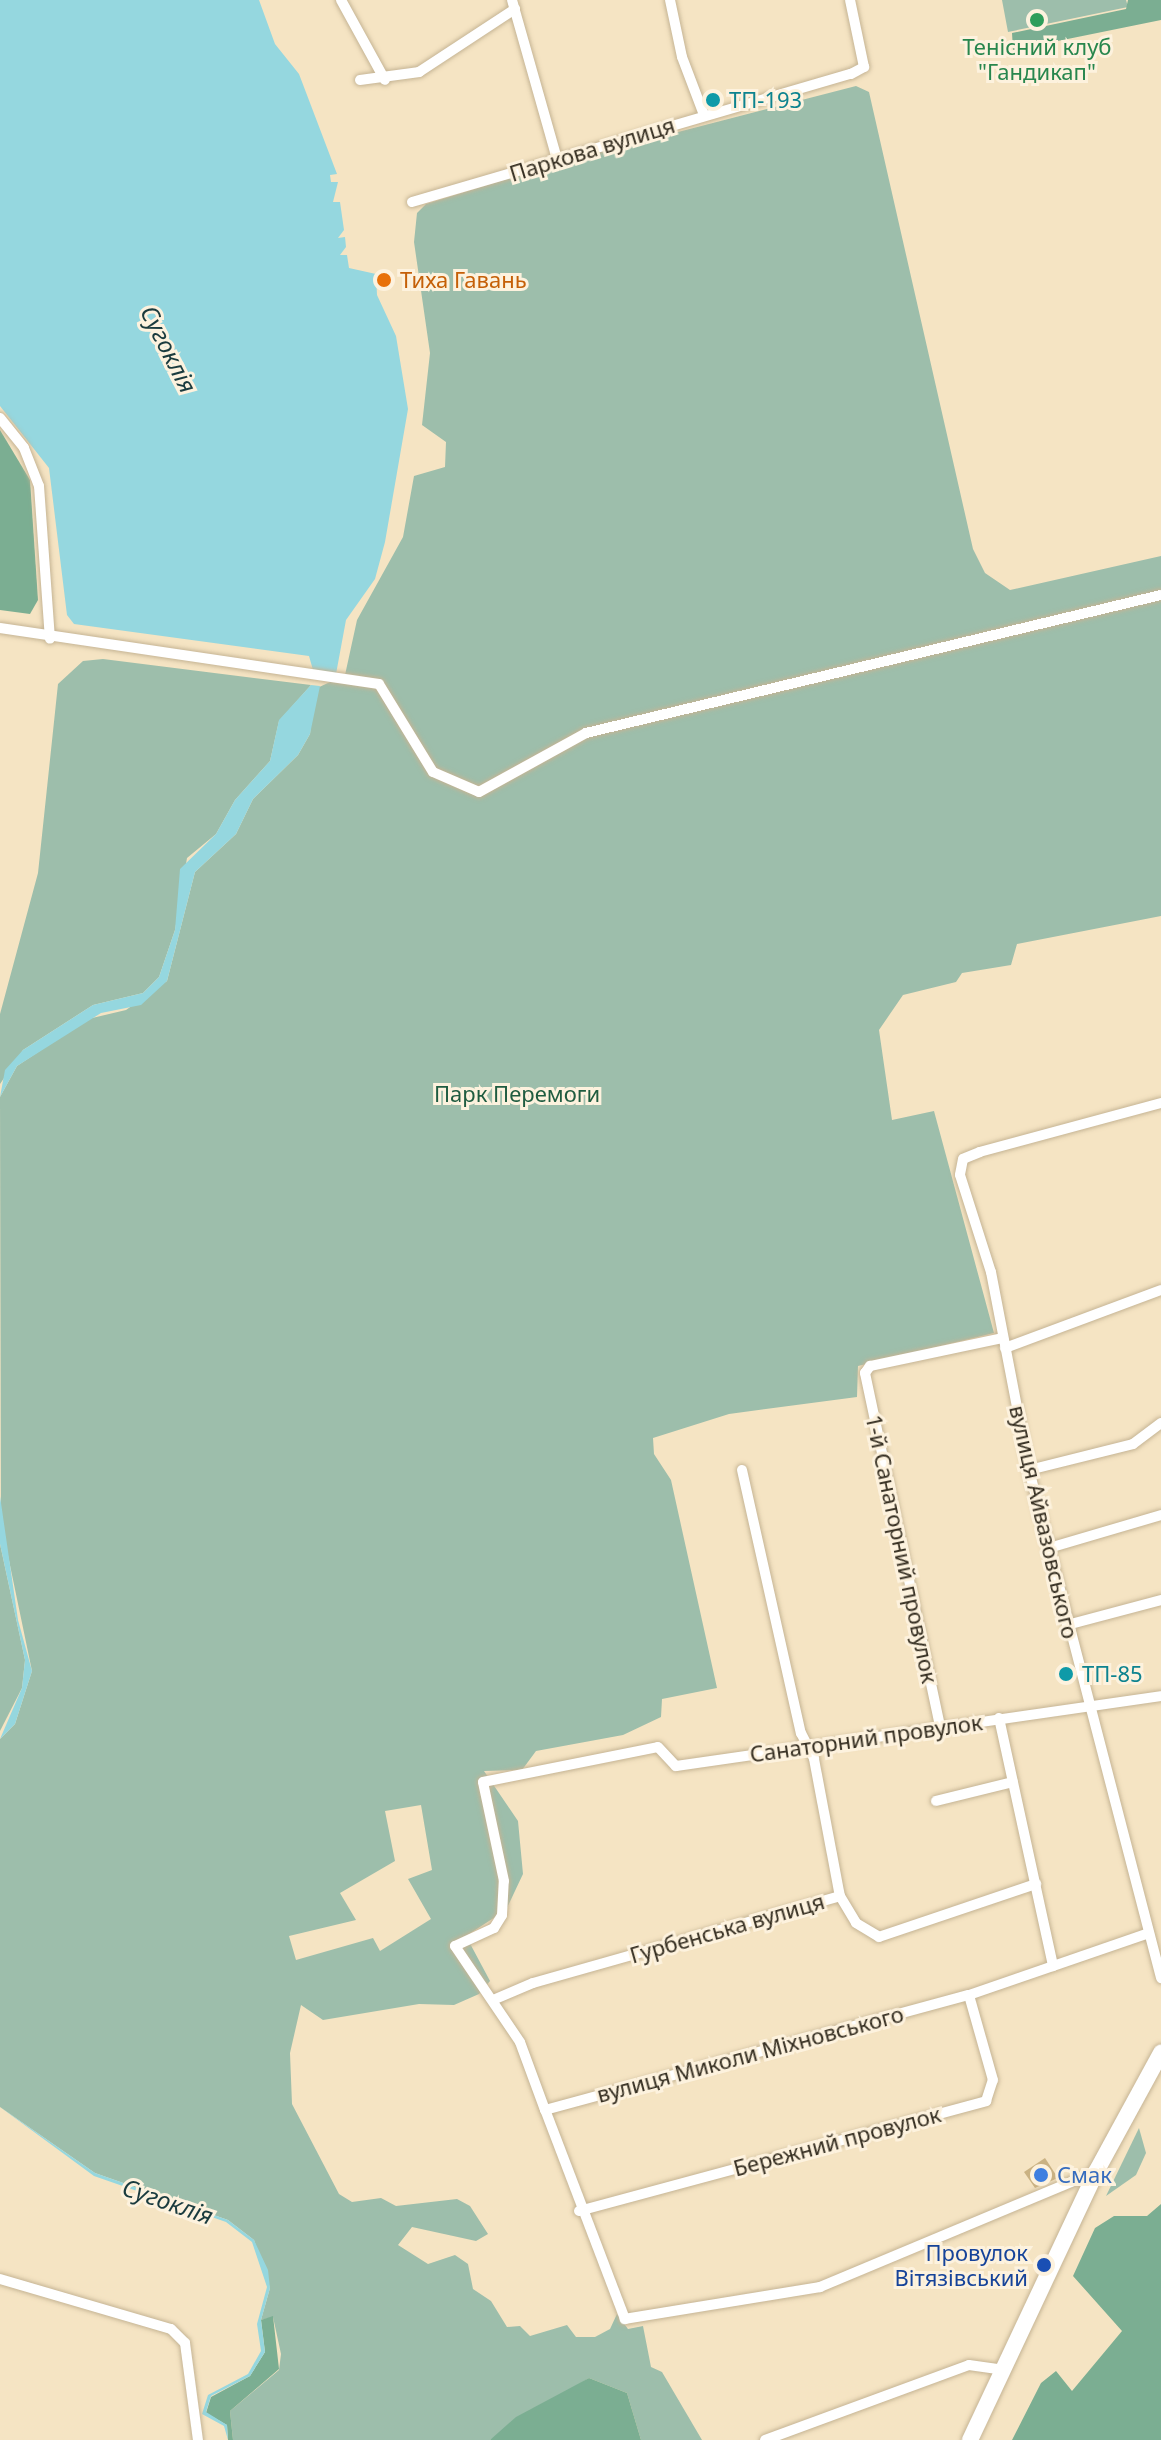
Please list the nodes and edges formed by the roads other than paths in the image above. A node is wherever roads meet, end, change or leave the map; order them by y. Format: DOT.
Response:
graph roads {
  1 [pos="341,0"];
  2 [pos="670,0"];
  3 [pos="850,0"];
  4 [pos="513,5"];
  5 [pos="360,80"];
  6 [pos="385,80"];
  7 [pos="704,115"];
  8 [pos="556,156"];
  9 [pos="412,202"];
  10 [pos="0,418"];
  11 [pos="1161,595"];
  12 [pos="0,628"];
  13 [pos="50,639"];
  14 [pos="1161,1103"];
  15 [pos="1161,1290"];
  16 [pos="1004,1343"];
  17 [pos="1161,1423"];
  18 [pos="742,1470"];
  19 [pos="1029,1470"];
  20 [pos="1161,1515"];
  21 [pos="1049,1548"];
  22 [pos="1161,1600"];
  23 [pos="1067,1625"];
  24 [pos="1161,1696"];
  25 [pos="1091,1705"];
  26 [pos="999,1718"];
  27 [pos="940,1726"];
  28 [pos="809,1747"];
  29 [pos="1013,1782"];
  30 [pos="936,1801"];
  31 [pos="1036,1884"];
  32 [pos="840,1896"];
  33 [pos="1149,1933"];
  34 [pos="1053,1966"];
  35 [pos="1161,1978"];
  36 [pos="969,1995"];
  37 [pos="493,2000"];
  38 [pos="1161,2053"];
  39 [pos="545,2110"];
  40 [pos="1096,2172"];
  41 [pos="579,2211"];
  42 [pos="0,2279"];
  43 [pos="1003,2370"];
  44 [pos="198,2440"];
  45 [pos="765,2440"];
  46 [pos="970,2440"];
  1 -- 6 [label="street"];
  2 -- 7 [label="street"];
  3 -- 7 [label="street, Паркова вулиця"];
  4 -- 6 [label="street"];
  4 -- 8 [label="street"];
  5 -- 6 [label="street"];
  7 -- 8 [label="street, Паркова вулиця"];
  8 -- 9 [label="street, Паркова вулиця"];
  10 -- 13 [label="street"];
  11 -- 13 [label="street"];
  12 -- 13 [label="street"];
  14 -- 16 [label="street, вулиця Айвазовського"];
  15 -- 16 [label="street"];
  16 -- 19 [label="street, вулиця Айвазовського"];
  16 -- 27 [label="street, 1-й Санаторний провулок"];
  17 -- 19 [label="street"];
  18 -- 28 [label="street"];
  19 -- 21 [label="street, вулиця Айвазовського"];
  20 -- 21 [label="street"];
  21 -- 23 [label="street, вулиця Айвазовського"];
  22 -- 23 [label="street"];
  23 -- 25 [label="street, вулиця Айвазовського"];
  24 -- 25 [label="street, Санаторний провулок"];
  25 -- 26 [label="street, Санаторний провулок"];
  25 -- 33 [label="street, вулиця Айвазовського"];
  26 -- 27 [label="street, Санаторний провулок"];
  26 -- 29 [label="street, Санаторний провулок"];
  27 -- 28 [label="street, Санаторний провулок"];
  28 -- 32 [label="street"];
  28 -- 37 [label="street, Санаторний провулок"];
  29 -- 30 [label="street"];
  29 -- 31 [label="street, Санаторний провулок"];
  31 -- 32 [label="street, Гурбенська вулиця"];
  31 -- 34 [label="street, Санаторний провулок"];
  32 -- 37 [label="street, Гурбенська вулиця"];
  33 -- 34 [label="street, вулиця Миколи Міхновського"];
  33 -- 35 [label="street, вулиця Айвазовського"];
  34 -- 36 [label="street, вулиця Миколи Міхновського"];
  36 -- 39 [label="street, вулиця Миколи Міхновського"];
  36 -- 41 [label="street, Бережний провулок"];
  37 -- 39 [label="street"];
  38 -- 40 [label="main road"];
  39 -- 41 [label="street"];
  40 -- 41 [label="street"];
  40 -- 43 [label="main road"];
  42 -- 44 [label="street"];
  43 -- 45 [label="street"];
  43 -- 46 [label="main road"];
}
